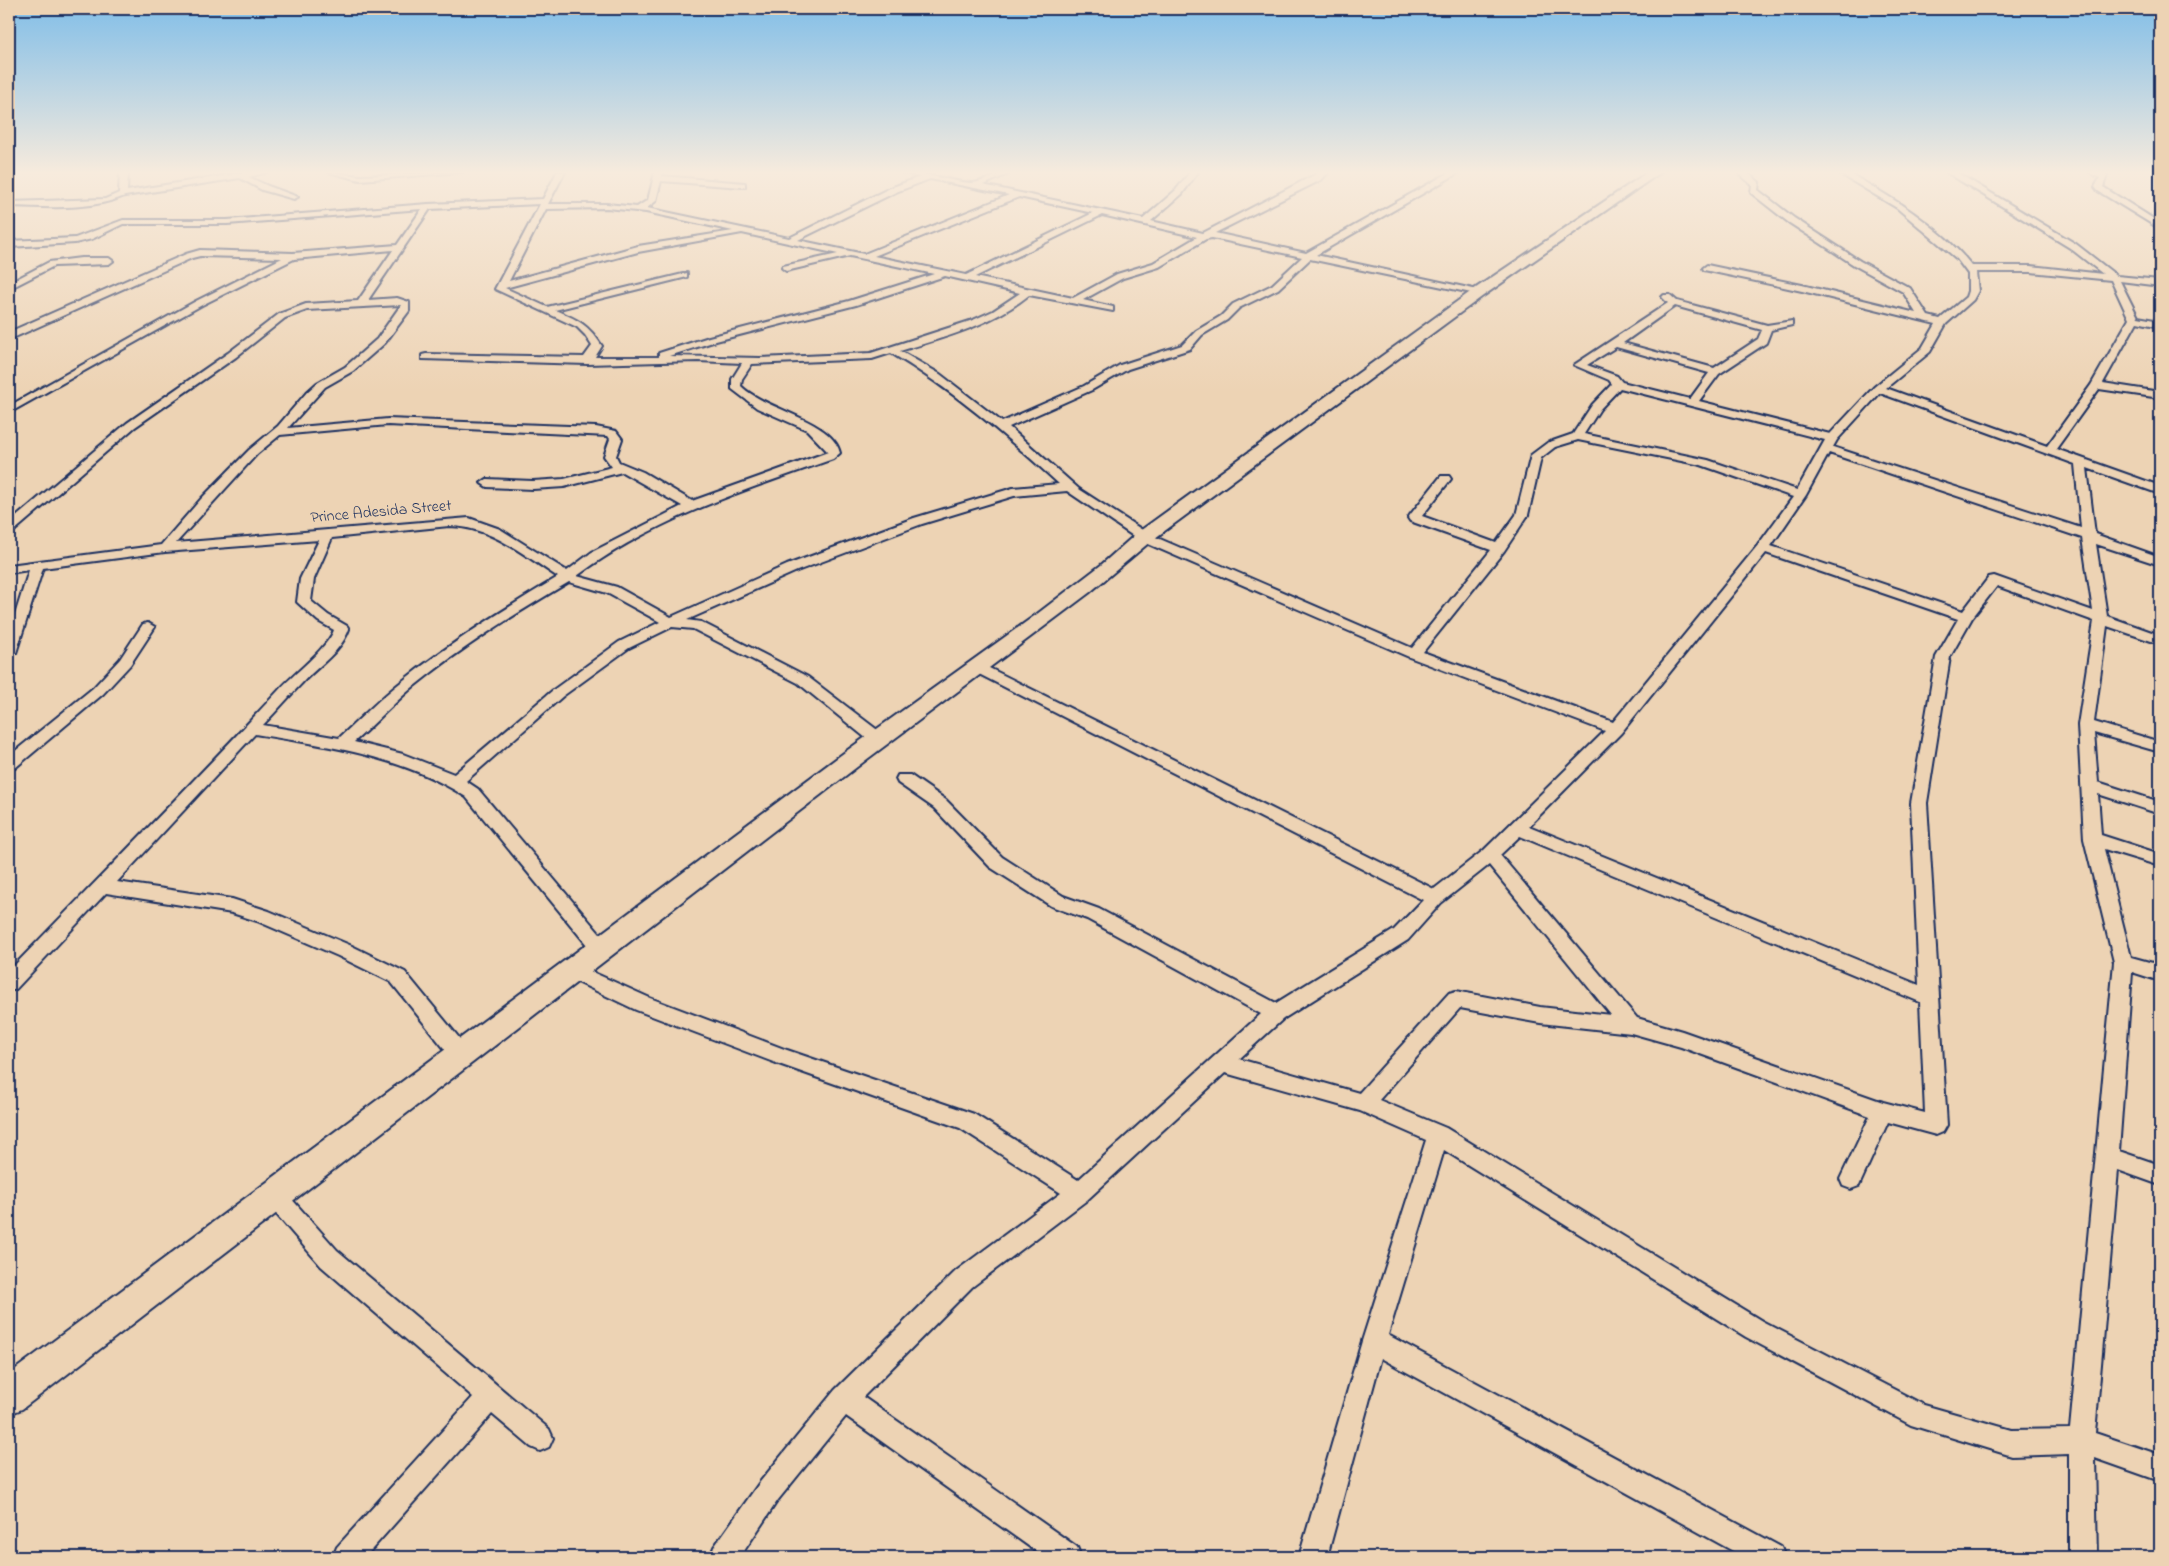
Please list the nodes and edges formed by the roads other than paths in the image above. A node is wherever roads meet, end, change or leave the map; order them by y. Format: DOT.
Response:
graph roads {
  1 [pos="523,245"];
  2 [pos="668,245"];
  3 [pos="815,245"];
  4 [pos="893,245"];
  5 [pos="1034,245"];
  6 [pos="1190,245"];
  7 [pos="1261,245"];
  8 [pos="1327,245"];
  9 [pos="1548,245"];
  10 [pos="1829,245"];
  11 [pos="1945,245"];
  12 [pos="2070,245"];
  13 [pos="400,247"];
  14 [pos="852,253"];
  15 [pos="1309,255"];
  16 [pos="293,256"];
  17 [pos="866,256"];
  18 [pos="109,261"];
  19 [pos="786,268"];
  20 [pos="1707,268"];
  21 [pos="1970,268"];
  22 [pos="946,273"];
  23 [pos="684,275"];
  24 [pos="969,277"];
  25 [pos="2114,278"];
  26 [pos="2160,284"];
  27 [pos="9,286"];
  28 [pos="502,286"];
  29 [pos="1029,290"];
  30 [pos="1478,293"];
  31 [pos="1073,302"];
  32 [pos="361,303"];
  33 [pos="549,309"];
  34 [pos="1110,309"];
  35 [pos="1924,318"];
  36 [pos="2134,319"];
  37 [pos="1942,322"];
  38 [pos="1789,323"];
  39 [pos="2160,324"];
  40 [pos="1767,328"];
  41 [pos="9,336"];
  42 [pos="1615,344"];
  43 [pos="892,350"];
  44 [pos="426,357"];
  45 [pos="587,360"];
  46 [pos="652,360"];
  47 [pos="749,360"];
  48 [pos="1385,366"];
  49 [pos="1715,372"];
  50 [pos="1618,384"];
  51 [pos="2096,385"];
  52 [pos="1878,389"];
  53 [pos="17,395"];
  54 [pos="2160,395"];
  55 [pos="32,396"];
  56 [pos="1692,404"];
  57 [pos="9,410"];
  58 [pos="1001,426"];
  59 [pos="276,432"];
  60 [pos="1577,436"];
  61 [pos="1829,444"];
  62 [pos="2050,450"];
  63 [pos="2081,463"];
  64 [pos="624,468"];
  65 [pos="1445,479"];
  66 [pos="487,483"];
  67 [pos="1070,487"];
  68 [pos="2160,490"];
  69 [pos="1800,494"];
  70 [pos="691,506"];
  71 [pos="9,529"];
  72 [pos="328,534"];
  73 [pos="2089,535"];
  74 [pos="1144,537"];
  75 [pos="165,548"];
  76 [pos="1499,548"];
  77 [pos="1763,548"];
  78 [pos="2160,561"];
  79 [pos="37,567"];
  80 [pos="9,569"];
  81 [pos="567,577"];
  82 [pos="1966,617"];
  83 [pos="2101,619"];
  84 [pos="671,623"];
  85 [pos="148,627"];
  86 [pos="2160,640"];
  87 [pos="9,653"];
  88 [pos="1414,654"];
  89 [pos="978,668"];
  90 [pos="2086,725"];
  91 [pos="253,729"];
  92 [pos="1616,729"];
  93 [pos="878,739"];
  94 [pos="342,744"];
  95 [pos="2160,747"];
  96 [pos="9,764"];
  97 [pos="904,779"];
  98 [pos="456,781"];
  99 [pos="2090,785"];
  100 [pos="2160,808"];
  101 [pos="1517,828"];
  102 [pos="2093,839"];
  103 [pos="1490,855"];
  104 [pos="2160,860"];
  105 [pos="102,886"];
  106 [pos="1435,898"];
  107 [pos="603,951"];
  108 [pos="2123,962"];
  109 [pos="574,972"];
  110 [pos="2160,973"];
  111 [pos="9,983"];
  112 [pos="1929,997"];
  113 [pos="1276,1013"];
  114 [pos="1630,1025"];
  115 [pos="462,1056"];
  116 [pos="1222,1063"];
  117 [pos="1362,1103"];
  118 [pos="1883,1111"];
  119 [pos="1438,1135"];
  120 [pos="2108,1157"];
  121 [pos="2160,1175"];
  122 [pos="1851,1179"];
  123 [pos="1079,1193"];
  124 [pos="273,1194"];
  125 [pos="1374,1341"];
  126 [pos="492,1394"];
  127 [pos="9,1396"];
  128 [pos="844,1399"];
  129 [pos="540,1438"];
  130 [pos="2082,1442"];
  131 [pos="2160,1468"];
  132 [pos="346,1557"];
  133 [pos="724,1557"];
  134 [pos="1068,1557"];
  135 [pos="1313,1557"];
  136 [pos="1770,1557"];
  137 [pos="2083,1557"];
  1 -- 28 [label="street"];
  2 -- 28 [label="street"];
  3 -- 14 [label="street"];
  4 -- 17 [label="street"];
  5 -- 24 [label="street"];
  6 -- 31 [label="street"];
  7 -- 15 [label="street"];
  8 -- 15 [label="street"];
  9 -- 30 [label="street"];
  10 -- 35 [label="street"];
  11 -- 21 [label="street"];
  12 -- 25 [label="street"];
  13 -- 16 [label="street"];
  13 -- 32 [label="street"];
  14 -- 17 [label="street"];
  14 -- 19 [label="street"];
  15 -- 30 [label="street"];
  15 -- 58 [label="street"];
  16 -- 41 [label="street"];
  16 -- 55 [label="street"];
  17 -- 22 [label="street"];
  18 -- 27 [label="street"];
  20 -- 35 [label="street"];
  21 -- 25 [label="street"];
  21 -- 37 [label="street"];
  22 -- 24 [label="street"];
  22 -- 46 [label="street"];
  23 -- 33 [label="street"];
  24 -- 29 [label="street"];
  25 -- 26 [label="street"];
  25 -- 36 [label="street"];
  28 -- 33 [label="street"];
  29 -- 31 [label="street"];
  29 -- 43 [label="street"];
  30 -- 74 [label="street"];
  31 -- 34 [label="street"];
  32 -- 59 [label="street"];
  32 -- 71 [label="street"];
  33 -- 45 [label="street"];
  35 -- 37 [label="street"];
  36 -- 39 [label="street"];
  36 -- 51 [label="street"];
  37 -- 52 [label="street"];
  38 -- 40 [label="street"];
  40 -- 42 [label="street"];
  40 -- 49 [label="street"];
  42 -- 49 [label="street"];
  42 -- 50 [label="street"];
  43 -- 47 [label="street"];
  43 -- 58 [label="street"];
  44 -- 45 [label="street"];
  45 -- 46 [label="street"];
  46 -- 47 [label="street"];
  47 -- 70 [label="street"];
  48 -- 74 [label="street"];
  49 -- 56 [label="street"];
  50 -- 56 [label="street"];
  50 -- 60 [label="street"];
  51 -- 54 [label="street"];
  51 -- 62 [label="street"];
  52 -- 61 [label="street"];
  52 -- 62 [label="street"];
  53 -- 55 [label="street"];
  55 -- 57 [label="street"];
  56 -- 61 [label="street"];
  58 -- 67 [label="street"];
  59 -- 64 [label="street"];
  59 -- 75 [label="street"];
  60 -- 69 [label="street"];
  60 -- 76 [label="street"];
  61 -- 69 [label="street"];
  61 -- 73 [label="street"];
  62 -- 63 [label="street"];
  63 -- 68 [label="street"];
  63 -- 73 [label="street"];
  64 -- 66 [label="street"];
  64 -- 70 [label="street"];
  65 -- 76 [label="street"];
  67 -- 74 [label="street"];
  67 -- 84 [label="street"];
  69 -- 77 [label="street"];
  70 -- 81 [label="street"];
  72 -- 75 [label="street, Prince Adesida Street"];
  72 -- 81 [label="street, Prince Adesida Street"];
  72 -- 91 [label="street"];
  73 -- 78 [label="street"];
  73 -- 83 [label="street"];
  74 -- 88 [label="street"];
  74 -- 89 [label="street"];
  75 -- 79 [label="street, Prince Adesida Street"];
  76 -- 88 [label="street"];
  77 -- 82 [label="street"];
  77 -- 92 [label="street"];
  79 -- 80 [label="street, Prince Adesida Street"];
  79 -- 87 [label="street"];
  81 -- 84 [label="street, Prince Adesida Street"];
  81 -- 94 [label="street"];
  82 -- 83 [label="street"];
  82 -- 112 [label="street"];
  83 -- 86 [label="street"];
  83 -- 90 [label="street"];
  84 -- 93 [label="street, Prince Adesida Street"];
  84 -- 98 [label="street"];
  85 -- 96 [label="street"];
  88 -- 92 [label="street"];
  89 -- 93 [label="street"];
  89 -- 106 [label="street"];
  90 -- 95 [label="street"];
  90 -- 99 [label="street"];
  91 -- 94 [label="street"];
  91 -- 105 [label="street"];
  92 -- 101 [label="street"];
  93 -- 107 [label="street"];
  94 -- 98 [label="street"];
  97 -- 113 [label="street"];
  98 -- 107 [label="street"];
  99 -- 100 [label="street"];
  99 -- 102 [label="street"];
  101 -- 103 [label="street"];
  101 -- 112 [label="street"];
  102 -- 104 [label="street"];
  102 -- 108 [label="street"];
  103 -- 106 [label="street"];
  103 -- 114 [label="street"];
  105 -- 111 [label="street"];
  105 -- 115 [label="street"];
  106 -- 113 [label="street"];
  107 -- 109 [label="street"];
  108 -- 110 [label="street"];
  108 -- 120 [label="street"];
  109 -- 115 [label="street"];
  109 -- 123 [label="street"];
  112 -- 118 [label="street"];
  113 -- 116 [label="street"];
  114 -- 117 [label="street"];
  114 -- 118 [label="street"];
  115 -- 124 [label="street"];
  116 -- 117 [label="street"];
  116 -- 123 [label="street"];
  117 -- 119 [label="street"];
  118 -- 122 [label="street"];
  119 -- 125 [label="street"];
  119 -- 130 [label="street"];
  120 -- 121 [label="street"];
  120 -- 130 [label="street"];
  123 -- 128 [label="street"];
  124 -- 126 [label="street"];
  124 -- 127 [label="street"];
  125 -- 135 [label="street"];
  125 -- 136 [label="street"];
  126 -- 129 [label="street"];
  126 -- 132 [label="street"];
  128 -- 133 [label="street"];
  128 -- 134 [label="street"];
  130 -- 131 [label="street"];
  130 -- 137 [label="street"];
}
